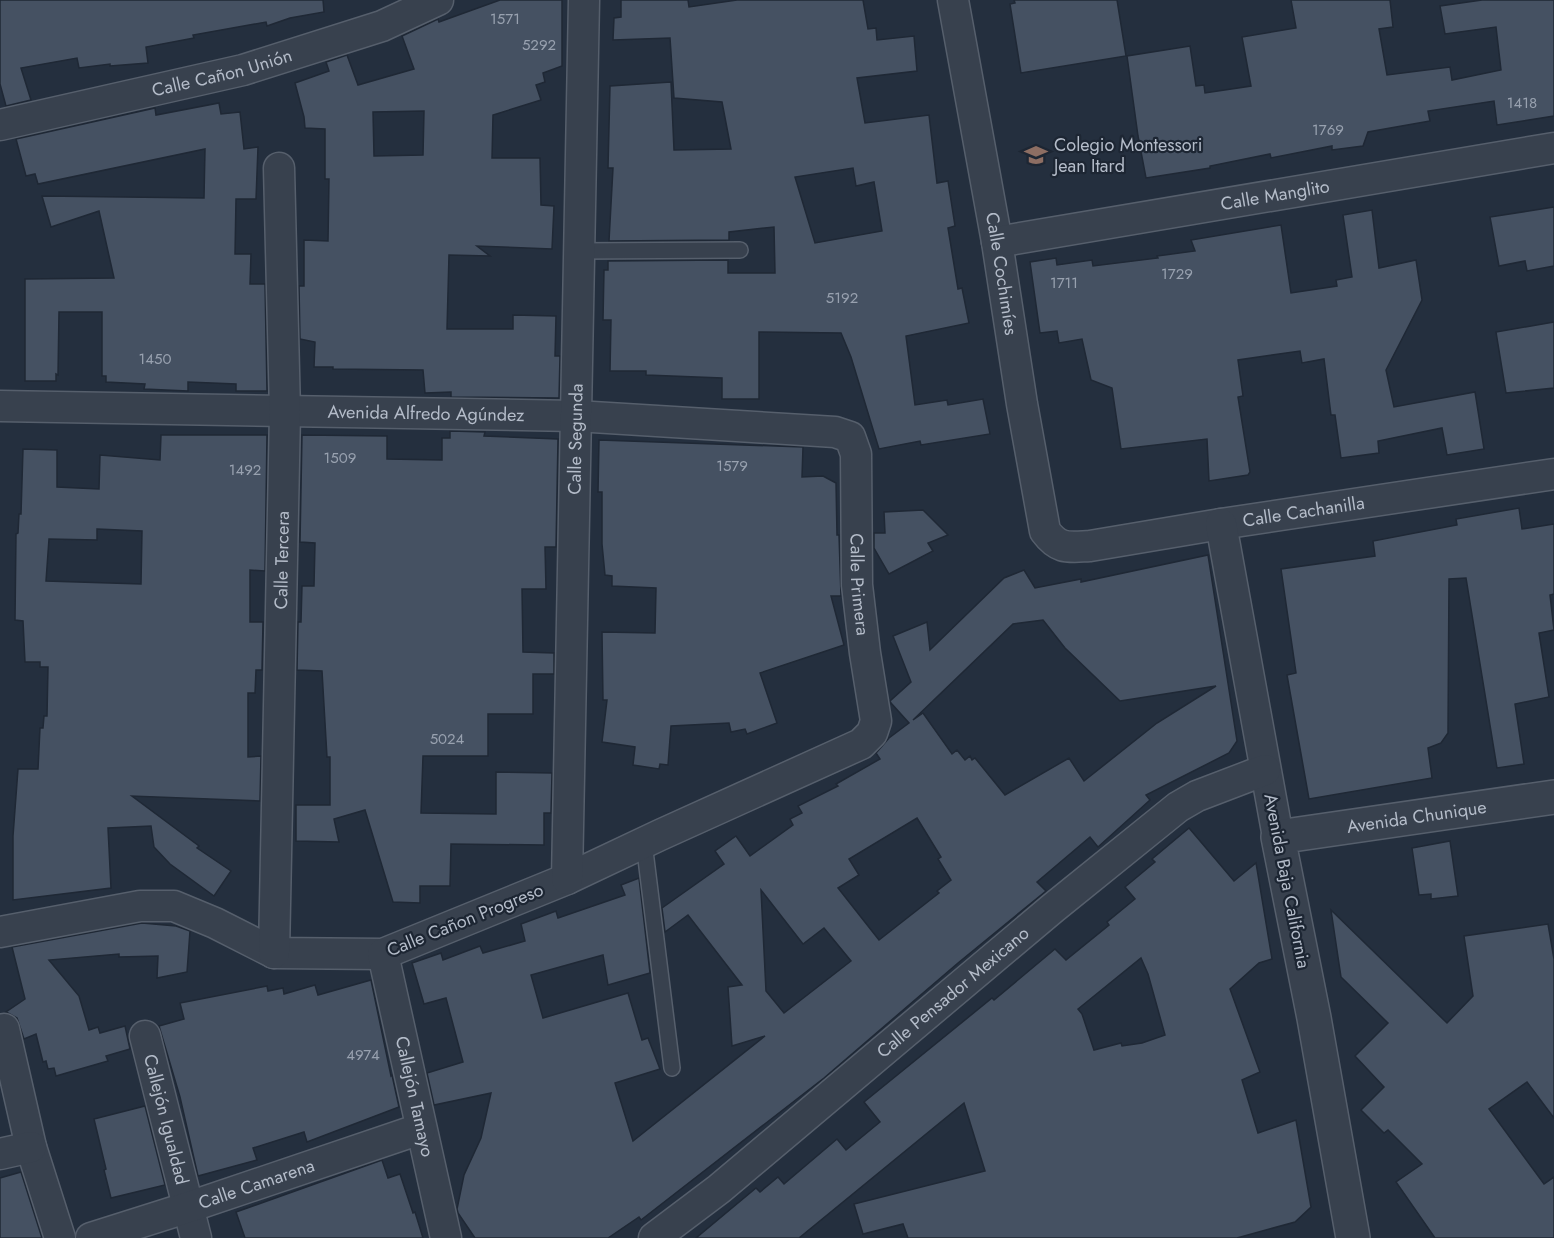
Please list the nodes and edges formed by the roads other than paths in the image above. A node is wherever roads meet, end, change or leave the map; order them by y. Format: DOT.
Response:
graph roads {
  1 [pos="438,0"];
  2 [pos="584,0"];
  3 [pos="954,0"];
  4 [pos="0,125"];
  5 [pos="1554,148"];
  6 [pos="279,168"];
  7 [pos="997,242"];
  8 [pos="740,250"];
  9 [pos="580,251"];
  10 [pos="0,405"];
  11 [pos="285,412"];
  12 [pos="576,416"];
  13 [pos="850,438"];
  14 [pos="1554,474"];
  15 [pos="1221,524"];
  16 [pos="1054,543"];
  17 [pos="872,733"];
  18 [pos="1265,770"];
  19 [pos="1554,797"];
  20 [pos="1278,837"];
  21 [pos="644,843"];
  22 [pos="567,879"];
  23 [pos="0,932"];
  24 [pos="274,953"];
  25 [pos="383,954"];
  26 [pos="4,1029"];
  27 [pos="145,1036"];
  28 [pos="672,1068"];
  29 [pos="420,1129"];
  30 [pos="31,1147"];
  31 [pos="0,1154"];
  32 [pos="189,1207"];
  33 [pos="60,1238"];
  34 [pos="91,1238"];
  35 [pos="196,1238"];
  36 [pos="446,1238"];
  37 [pos="654,1238"];
  38 [pos="1353,1238"];
  1 -- 4 [label="street, Calle Cañon Unión"];
  2 -- 9 [label="street, Calle Segunda"];
  3 -- 7 [label="street, Calle Cochimíes"];
  5 -- 7 [label="street, Calle Manglito"];
  6 -- 11 [label="street, Calle Tercera"];
  7 -- 16 [label="street, Calle Cochimíes"];
  8 -- 9 [label="lane"];
  9 -- 12 [label="street, Calle Segunda"];
  10 -- 11 [label="street, Avenida Alfredo Agúndez"];
  11 -- 12 [label="street, Avenida Alfredo Agúndez"];
  11 -- 24 [label="street, Calle Tercera"];
  12 -- 13 [label="street, Avenida Alfredo Agúndez"];
  12 -- 22 [label="street, Calle Segunda"];
  13 -- 17 [label="street, Calle Primera"];
  14 -- 15 [label="street, Calle Cachanilla"];
  15 -- 16 [label="street, Calle Cachanilla"];
  15 -- 18 [label="street, Avenida Baja California"];
  17 -- 21 [label="street, Calle Cañon Progreso"];
  18 -- 20 [label="street, Avenida Baja California"];
  18 -- 37 [label="street, Calle Pensador Mexicano"];
  19 -- 20 [label="street, Avenida Chunique"];
  20 -- 38 [label="street, Avenida Baja California"];
  21 -- 22 [label="street, Calle Cañon Progreso"];
  21 -- 28 [label="lane"];
  22 -- 25 [label="street, Calle Cañon Progreso"];
  23 -- 24 [label="street, Calle Cañon Progreso"];
  24 -- 25 [label="street, Calle Cañon Progreso"];
  25 -- 29 [label="street, Callejón Tamayo"];
  26 -- 30 [label="street"];
  27 -- 32 [label="street, Callejón Igualdad"];
  29 -- 32 [label="street, Calle Camarena"];
  29 -- 36 [label="street, Callejón Tamayo"];
  30 -- 31 [label="street"];
  30 -- 33 [label="street"];
  32 -- 34 [label="street, Calle Camarena"];
  32 -- 35 [label="street, Callejón Igualdad"];
}
